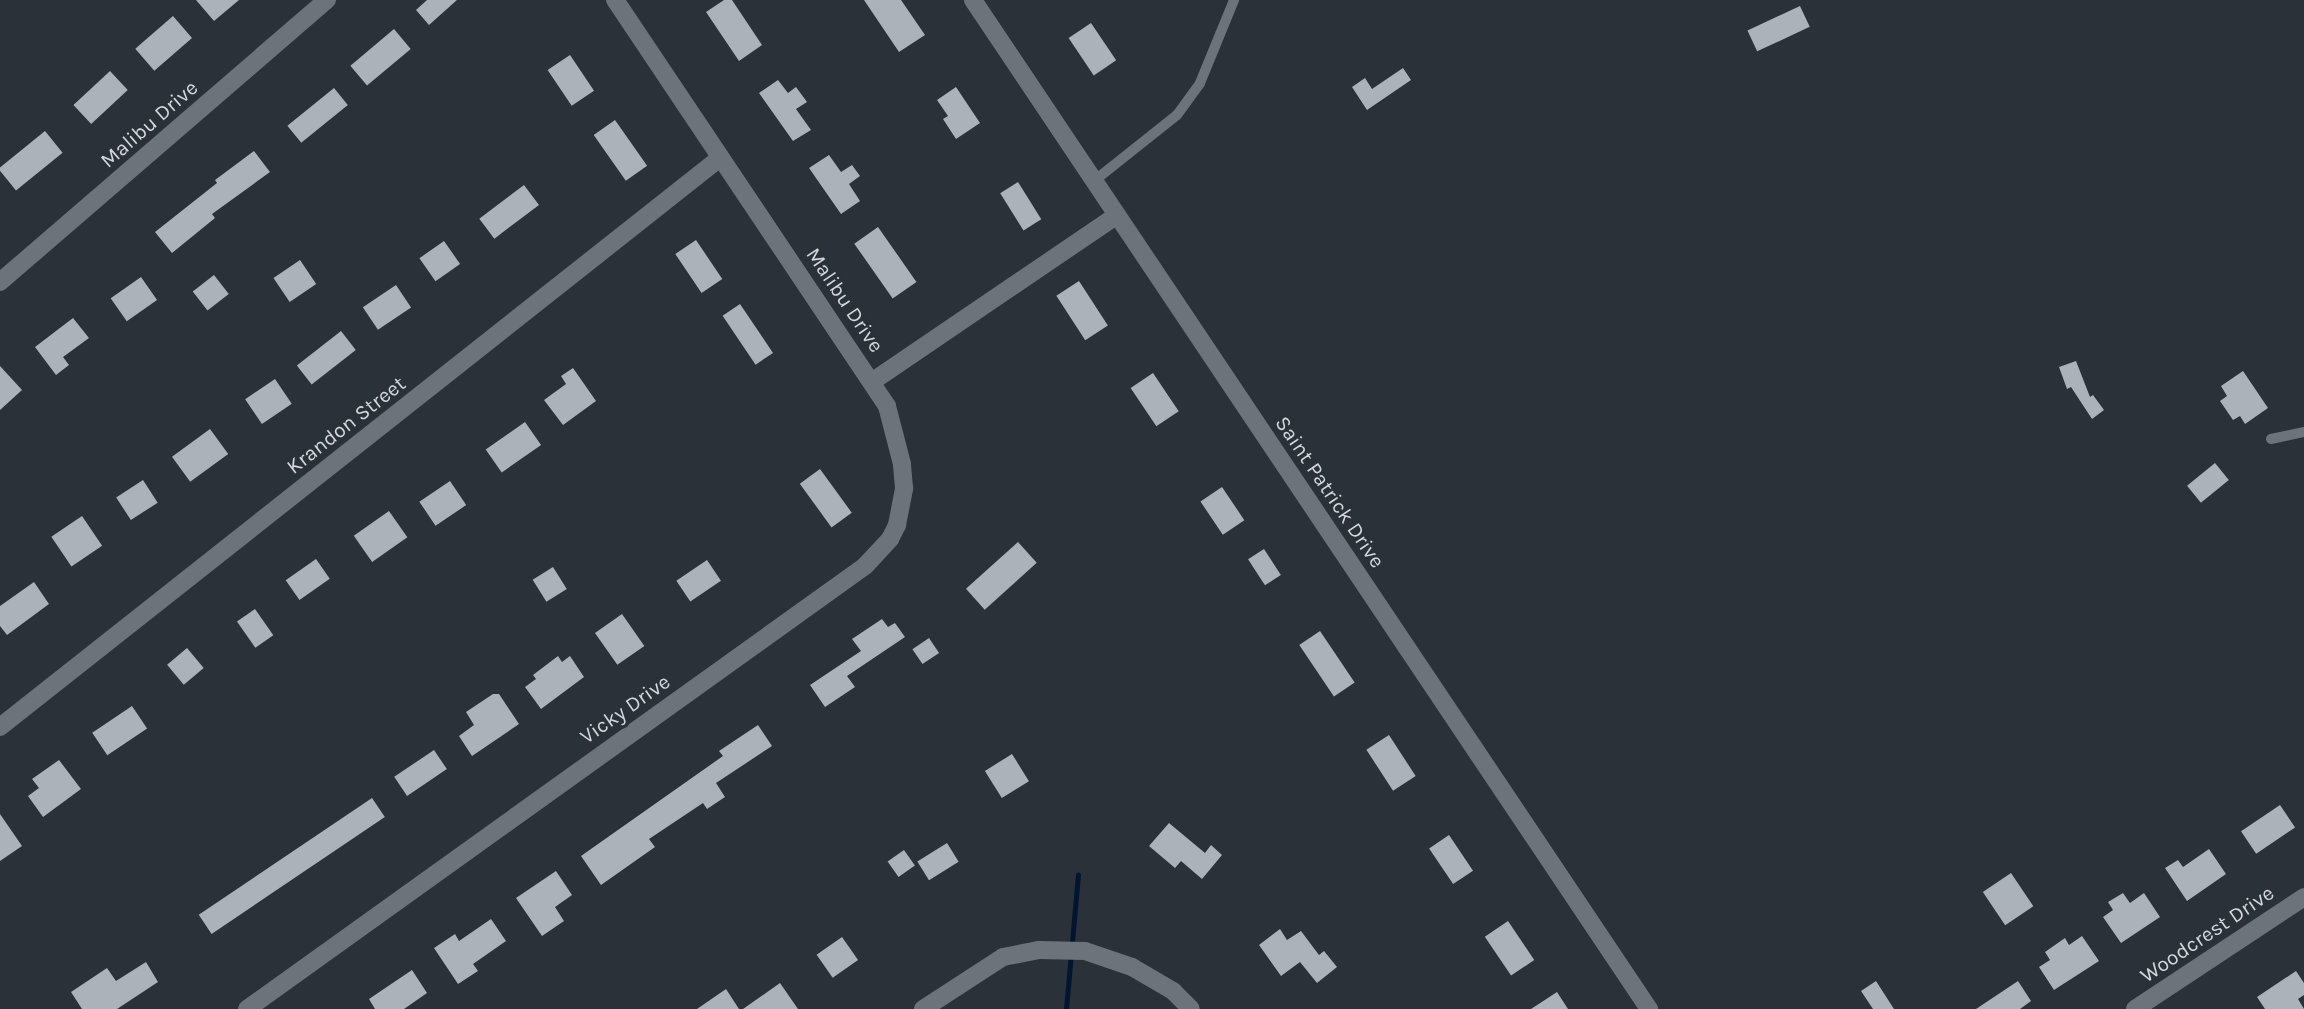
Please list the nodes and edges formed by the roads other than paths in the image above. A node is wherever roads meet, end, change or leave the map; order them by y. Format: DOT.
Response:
graph roads {
  1 [pos="327,0"];
  2 [pos="615,0"];
  3 [pos="973,0"];
  4 [pos="1234,0"];
  5 [pos="720,158"];
  6 [pos="1094,181"];
  7 [pos="1117,215"];
  8 [pos="0,282"];
  9 [pos="873,381"];
  10 [pos="2304,432"];
  11 [pos="2271,439"];
  12 [pos="0,727"];
  13 [pos="2304,897"];
  14 [pos="247,1009"];
  15 [pos="923,1009"];
  16 [pos="1191,1009"];
  17 [pos="1649,1009"];
  18 [pos="2135,1009"];
  1 -- 8 [label="street, Malibu Drive"];
  2 -- 5 [label="street, Malibu Drive"];
  3 -- 6 [label="street, Saint Patrick Drive"];
  4 -- 6 [label="lane"];
  5 -- 9 [label="street, Malibu Drive"];
  5 -- 12 [label="street, Krandon Street"];
  6 -- 7 [label="street, Saint Patrick Drive"];
  7 -- 9 [label="street, Malibu Drive"];
  7 -- 17 [label="street, Saint Patrick Drive"];
  9 -- 14 [label="street, Vicky Drive"];
  10 -- 11 [label="lane"];
  13 -- 18 [label="street, Woodcrest Drive"];
  15 -- 16 [label="street"];
}
